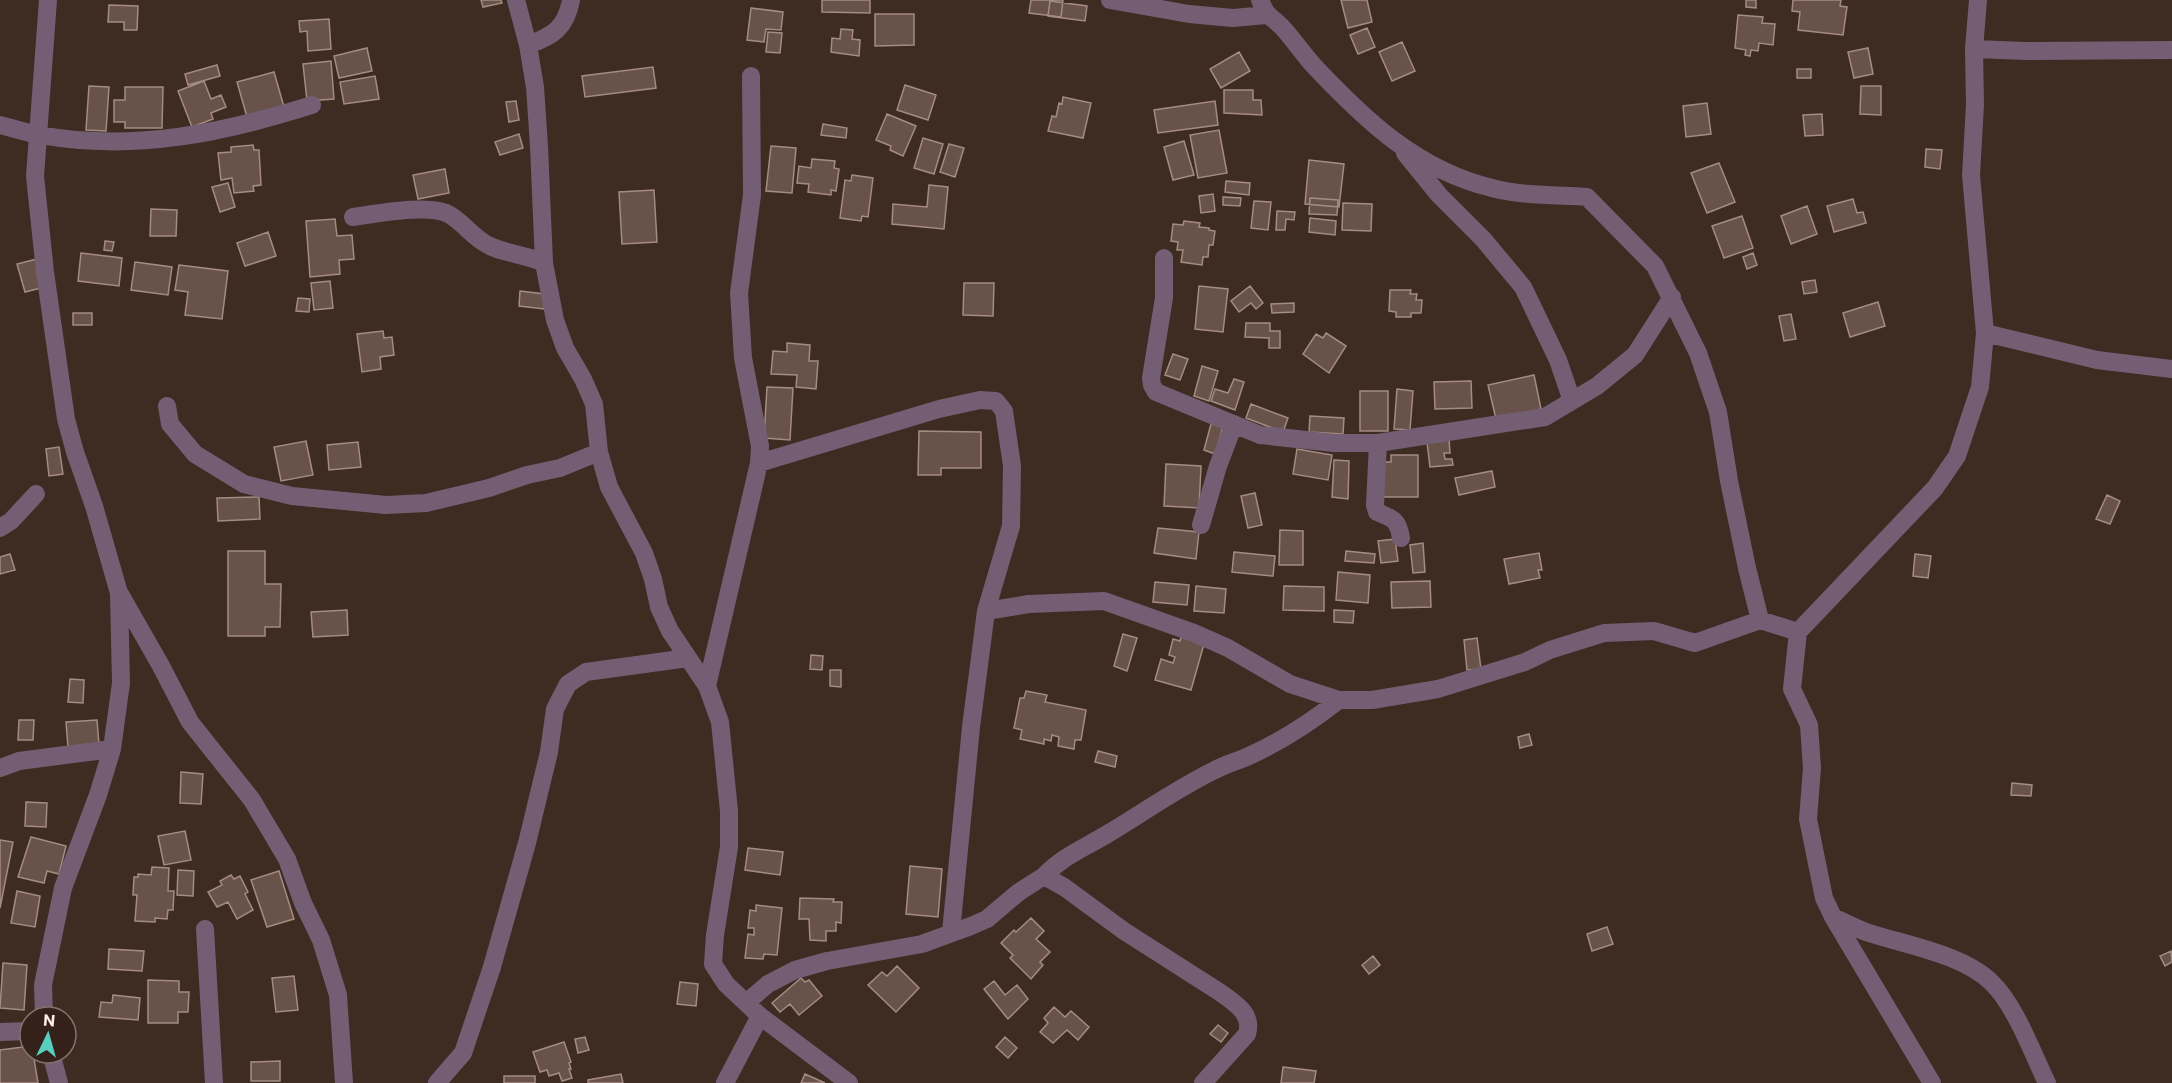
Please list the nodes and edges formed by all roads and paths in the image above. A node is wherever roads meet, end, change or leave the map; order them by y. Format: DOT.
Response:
graph roads {
  1 [pos="48,0"];
  2 [pos="516,0"];
  3 [pos="571,0"];
  4 [pos="1110,0"];
  5 [pos="1978,0"];
  6 [pos="1263,8"];
  7 [pos="528,45"];
  8 [pos="1974,49"];
  9 [pos="2172,50"];
  10 [pos="751,76"];
  11 [pos="312,105"];
  12 [pos="0,125"];
  13 [pos="40,135"];
  14 [pos="1401,147"];
  15 [pos="353,217"];
  16 [pos="1164,258"];
  17 [pos="544,263"];
  18 [pos="1672,297"];
  19 [pos="1985,333"];
  20 [pos="2172,369"];
  21 [pos="1572,401"];
  22 [pos="166,406"];
  23 [pos="1234,424"];
  24 [pos="1378,443"];
  25 [pos="599,452"];
  26 [pos="759,463"];
  27 [pos="36,494"];
  28 [pos="1201,525"];
  29 [pos="0,528"];
  30 [pos="1401,538"];
  31 [pos="119,593"];
  32 [pos="986,611"];
  33 [pos="1760,620"];
  34 [pos="1798,632"];
  35 [pos="688,658"];
  36 [pos="707,686"];
  37 [pos="1339,700"];
  38 [pos="112,749"];
  39 [pos="0,768"];
  40 [pos="1044,876"];
  41 [pos="1833,917"];
  42 [pos="205,929"];
  43 [pos="951,932"];
  44 [pos="747,1002"];
  45 [pos="44,1005"];
  46 [pos="760,1016"];
  47 [pos="18,1031"];
  48 [pos="0,1032"];
  49 [pos="54,1065"];
  50 [pos="59,1083"];
  51 [pos="214,1083"];
  52 [pos="344,1083"];
  53 [pos="437,1083"];
  54 [pos="725,1083"];
  55 [pos="849,1083"];
  56 [pos="1203,1083"];
  57 [pos="1932,1083"];
  58 [pos="2047,1083"];
  1 -- 13 [label="street"];
  2 -- 7 [label="street"];
  3 -- 7 [label="street"];
  4 -- 6 [label="street"];
  5 -- 8 [label="street"];
  6 -- 14 [label="street"];
  7 -- 17 [label="street"];
  8 -- 9 [label="street"];
  8 -- 19 [label="street"];
  10 -- 26 [label="street"];
  11 -- 13 [label="street"];
  12 -- 13 [label="street"];
  13 -- 31 [label="street"];
  14 -- 18 [label="street"];
  14 -- 21 [label="street"];
  15 -- 17 [label="street"];
  16 -- 23 [label="street"];
  17 -- 25 [label="street"];
  18 -- 21 [label="street"];
  18 -- 33 [label="street"];
  19 -- 20 [label="street"];
  19 -- 34 [label="street"];
  21 -- 24 [label="street"];
  22 -- 25 [label="street"];
  23 -- 24 [label="street"];
  23 -- 28 [label="street"];
  24 -- 30 [label="street"];
  25 -- 35 [label="street"];
  26 -- 32 [label="street"];
  26 -- 36 [label="street"];
  27 -- 29 [label="street"];
  31 -- 38 [label="street"];
  31 -- 52 [label="street"];
  32 -- 37 [label="street"];
  32 -- 43 [label="street"];
  33 -- 34 [label="street"];
  33 -- 37 [label="street"];
  34 -- 41 [label="street"];
  35 -- 36 [label="street"];
  35 -- 53 [label="street"];
  36 -- 44 [label="street"];
  37 -- 40 [label="street"];
  38 -- 39 [label="street"];
  38 -- 45 [label="street"];
  40 -- 43 [label="street"];
  40 -- 56 [label="street"];
  41 -- 57 [label="street"];
  41 -- 58 [label="street"];
  42 -- 51 [label="street"];
  43 -- 44 [label="street"];
  44 -- 46 [label="street"];
  46 -- 54 [label="street"];
  46 -- 55 [label="street"];
  47 -- 48 [label="street"];
  49 -- 50 [label="street"];
}
